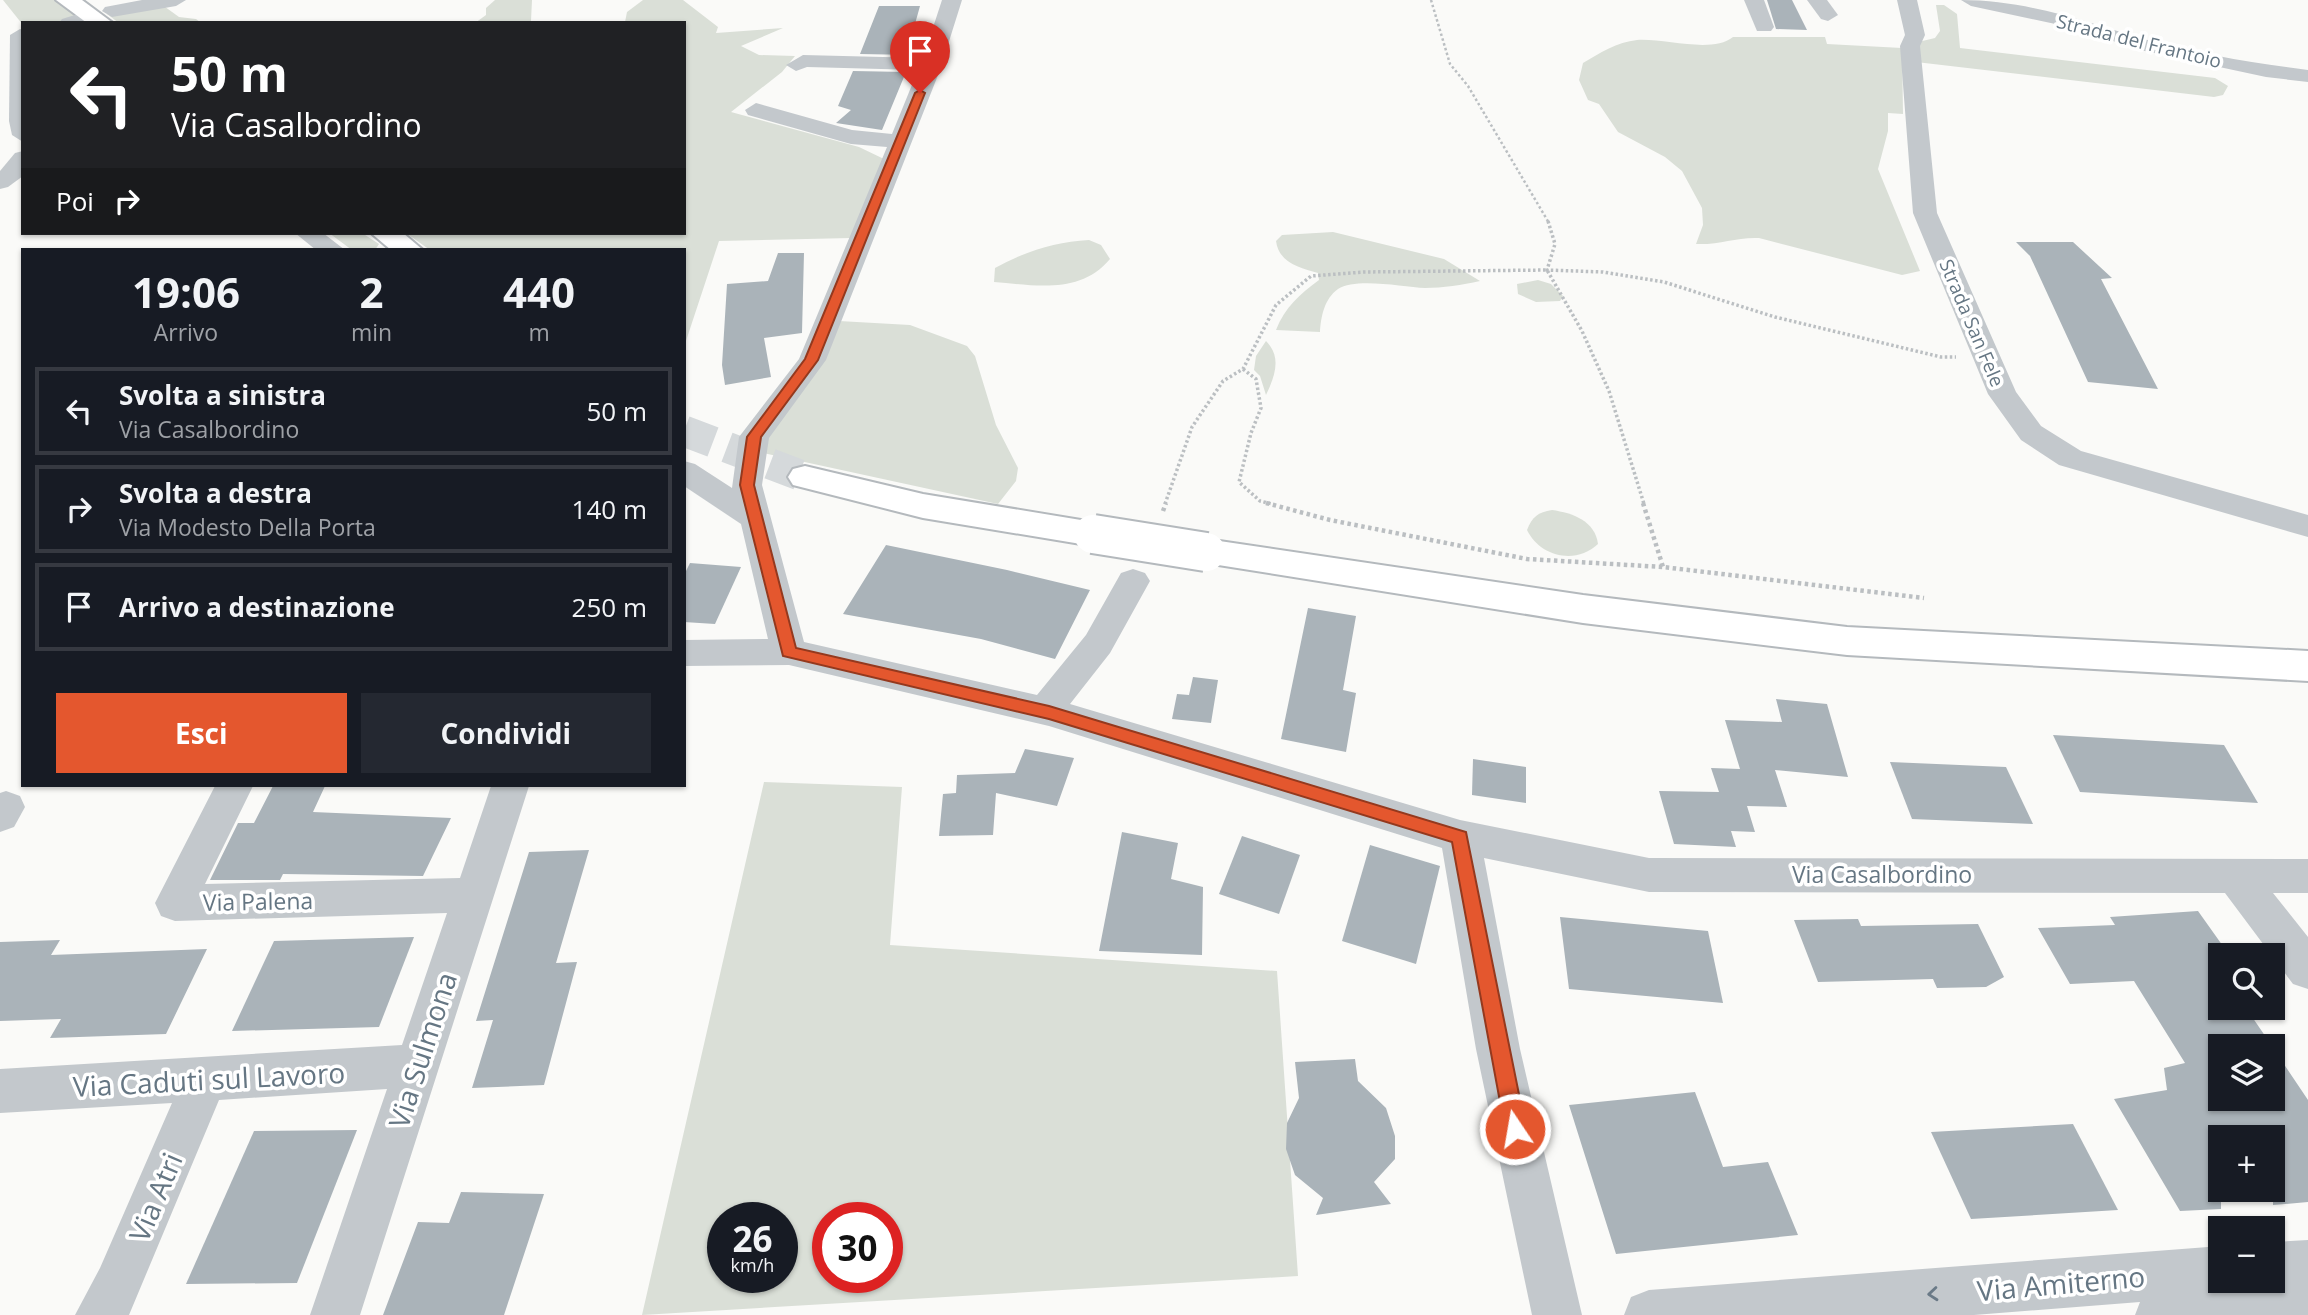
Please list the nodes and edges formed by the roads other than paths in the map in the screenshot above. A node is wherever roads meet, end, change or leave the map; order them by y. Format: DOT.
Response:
graph roads {
  1 [pos="67,0"];
  2 [pos="176,0"];
  3 [pos="951,0"];
  4 [pos="1754,0"];
  5 [pos="1907,0"];
  6 [pos="1971,0"];
  7 [pos="148,4"];
  8 [pos="107,17"];
  9 [pos="169,21"];
  10 [pos="1764,27"];
  11 [pos="17,31"];
  12 [pos="796,65"];
  13 [pos="931,65"];
  14 [pos="2308,76"];
  15 [pos="756,110"];
  16 [pos="21,126"];
  17 [pos="900,141"];
  18 [pos="21,162"];
  19 [pos="0,183"];
  20 [pos="310,235"];
  21 [pos="388,235"];
  22 [pos="329,248"];
  23 [pos="406,248"];
  24 [pos="686,472"];
  25 [pos="805,477"];
  26 [pos="756,519"];
  27 [pos="2308,526"];
  28 [pos="1133,581"];
  29 [pos="789,652"];
  30 [pos="686,653"];
  31 [pos="2308,666"];
  32 [pos="1049,712"];
  33 [pos="233,787"];
  34 [pos="510,787"];
  35 [pos="1460,837"];
  36 [pos="2234,874"];
  37 [pos="2308,876"];
  38 [pos="472,895"];
  39 [pos="2308,970"];
  40 [pos="417,1066"];
  41 [pos="206,1077"];
  42 [pos="0,1091"];
  43 [pos="2308,1265"];
  44 [pos="2285,1266"];
  45 [pos="2208,1272"];
  46 [pos="2308,1303"];
  47 [pos="100,1315"];
  48 [pos="335,1315"];
  49 [pos="1556,1315"];
  50 [pos="1649,1315"];
  51 [pos="2160,1315"];
  1 -- 8 [label="highway"];
  2 -- 7 [label="street"];
  3 -- 13 [label="street"];
  4 -- 10 [label="street"];
  5 -- 27 [label="street, Strada San Fele"];
  6 -- 14 [label="street, Strada del Frantoio"];
  7 -- 8 [label="street"];
  7 -- 9 [label="street"];
  11 -- 16 [label="street"];
  12 -- 13 [label="street"];
  13 -- 17 [label="street"];
  15 -- 17 [label="street"];
  17 -- 26 [label="street"];
  18 -- 19 [label="street"];
  20 -- 22 [label="street"];
  21 -- 23 [label="highway"];
  24 -- 26 [label="street"];
  25 -- 31 [label="highway, bridge"];
  26 -- 29 [label="street"];
  28 -- 32 [label="street"];
  29 -- 30 [label="street"];
  29 -- 32 [label="street, Via Casalbordino"];
  32 -- 35 [label="street, Via Casalbordino"];
  33 -- 38 [label="street, Via Palena"];
  34 -- 38 [label="street, Via Sulmona"];
  35 -- 36 [label="street, Via Casalbordino"];
  35 -- 49 [label="street"];
  36 -- 37 [label="street, Via Casalbordino"];
  36 -- 39 [label="street"];
  38 -- 40 [label="street, Via Sulmona"];
  40 -- 41 [label="street, Via Caduti sul Lavoro"];
  40 -- 48 [label="street, Via Sulmona"];
  41 -- 42 [label="street, Via Caduti sul Lavoro"];
  41 -- 47 [label="street, Via Atri"];
  43 -- 44 [label="street"];
  45 -- 50 [label="street, Via Amiterno, one-way"];
  46 -- 51 [label="street, Via Amiterno"];
}
